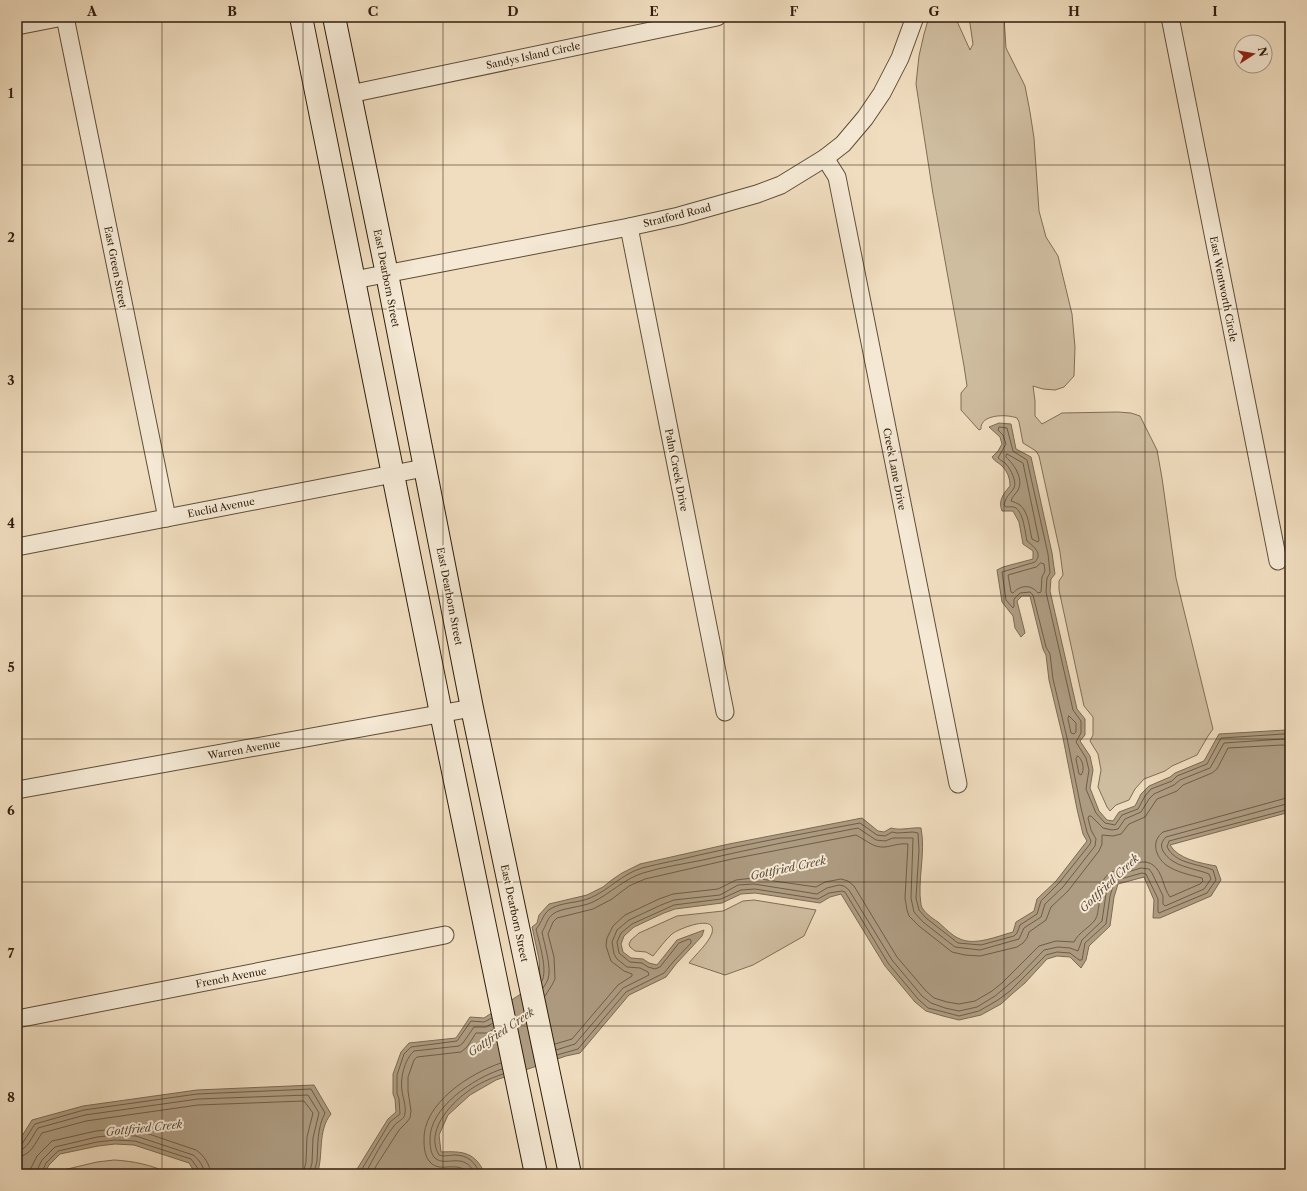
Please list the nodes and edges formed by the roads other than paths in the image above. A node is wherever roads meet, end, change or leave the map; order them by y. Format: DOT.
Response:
graph roads {
  1 [pos="64,17"];
  2 [pos="301,17"];
  3 [pos="334,17"];
  4 [pos="717,17"];
  5 [pos="915,17"];
  6 [pos="1170,17"];
  7 [pos="17,26"];
  8 [pos="350,94"];
  9 [pos="825,158"];
  10 [pos="629,228"];
  11 [pos="387,274"];
  12 [pos="354,280"];
  13 [pos="424,468"];
  14 [pos="393,474"];
  15 [pos="167,518"];
  16 [pos="17,547"];
  17 [pos="1278,561"];
  18 [pos="472,708"];
  19 [pos="725,712"];
  20 [pos="441,713"];
  21 [pos="958,784"];
  22 [pos="17,790"];
  23 [pos="445,935"];
  24 [pos="17,1018"];
  25 [pos="536,1174"];
  26 [pos="570,1174"];
  1 -- 7 [label="street"];
  1 -- 15 [label="street, East Green Street"];
  2 -- 12 [label="main road"];
  3 -- 8 [label="main road, East Dearborn Street"];
  4 -- 8 [label="street, Sandys Island Circle"];
  5 -- 9 [label="street, Stratford Road"];
  6 -- 17 [label="street, East Wentworth Circle"];
  8 -- 11 [label="main road, East Dearborn Street"];
  9 -- 10 [label="street, Stratford Road"];
  9 -- 21 [label="street, Creek Lane Drive"];
  10 -- 11 [label="street, Stratford Road"];
  10 -- 19 [label="street, Palm Creek Drive"];
  11 -- 12 [label="street, Stratford Road"];
  11 -- 13 [label="main road, East Dearborn Street"];
  12 -- 14 [label="main road"];
  13 -- 14 [label="street, Euclid Avenue"];
  13 -- 18 [label="main road, East Dearborn Street"];
  14 -- 15 [label="street, Euclid Avenue"];
  14 -- 20 [label="main road"];
  15 -- 16 [label="street, Euclid Avenue"];
  18 -- 20 [label="street, Warren Avenue"];
  18 -- 26 [label="main road, East Dearborn Street"];
  20 -- 22 [label="street, Warren Avenue"];
  20 -- 25 [label="main road"];
  23 -- 24 [label="street, French Avenue"];
}
